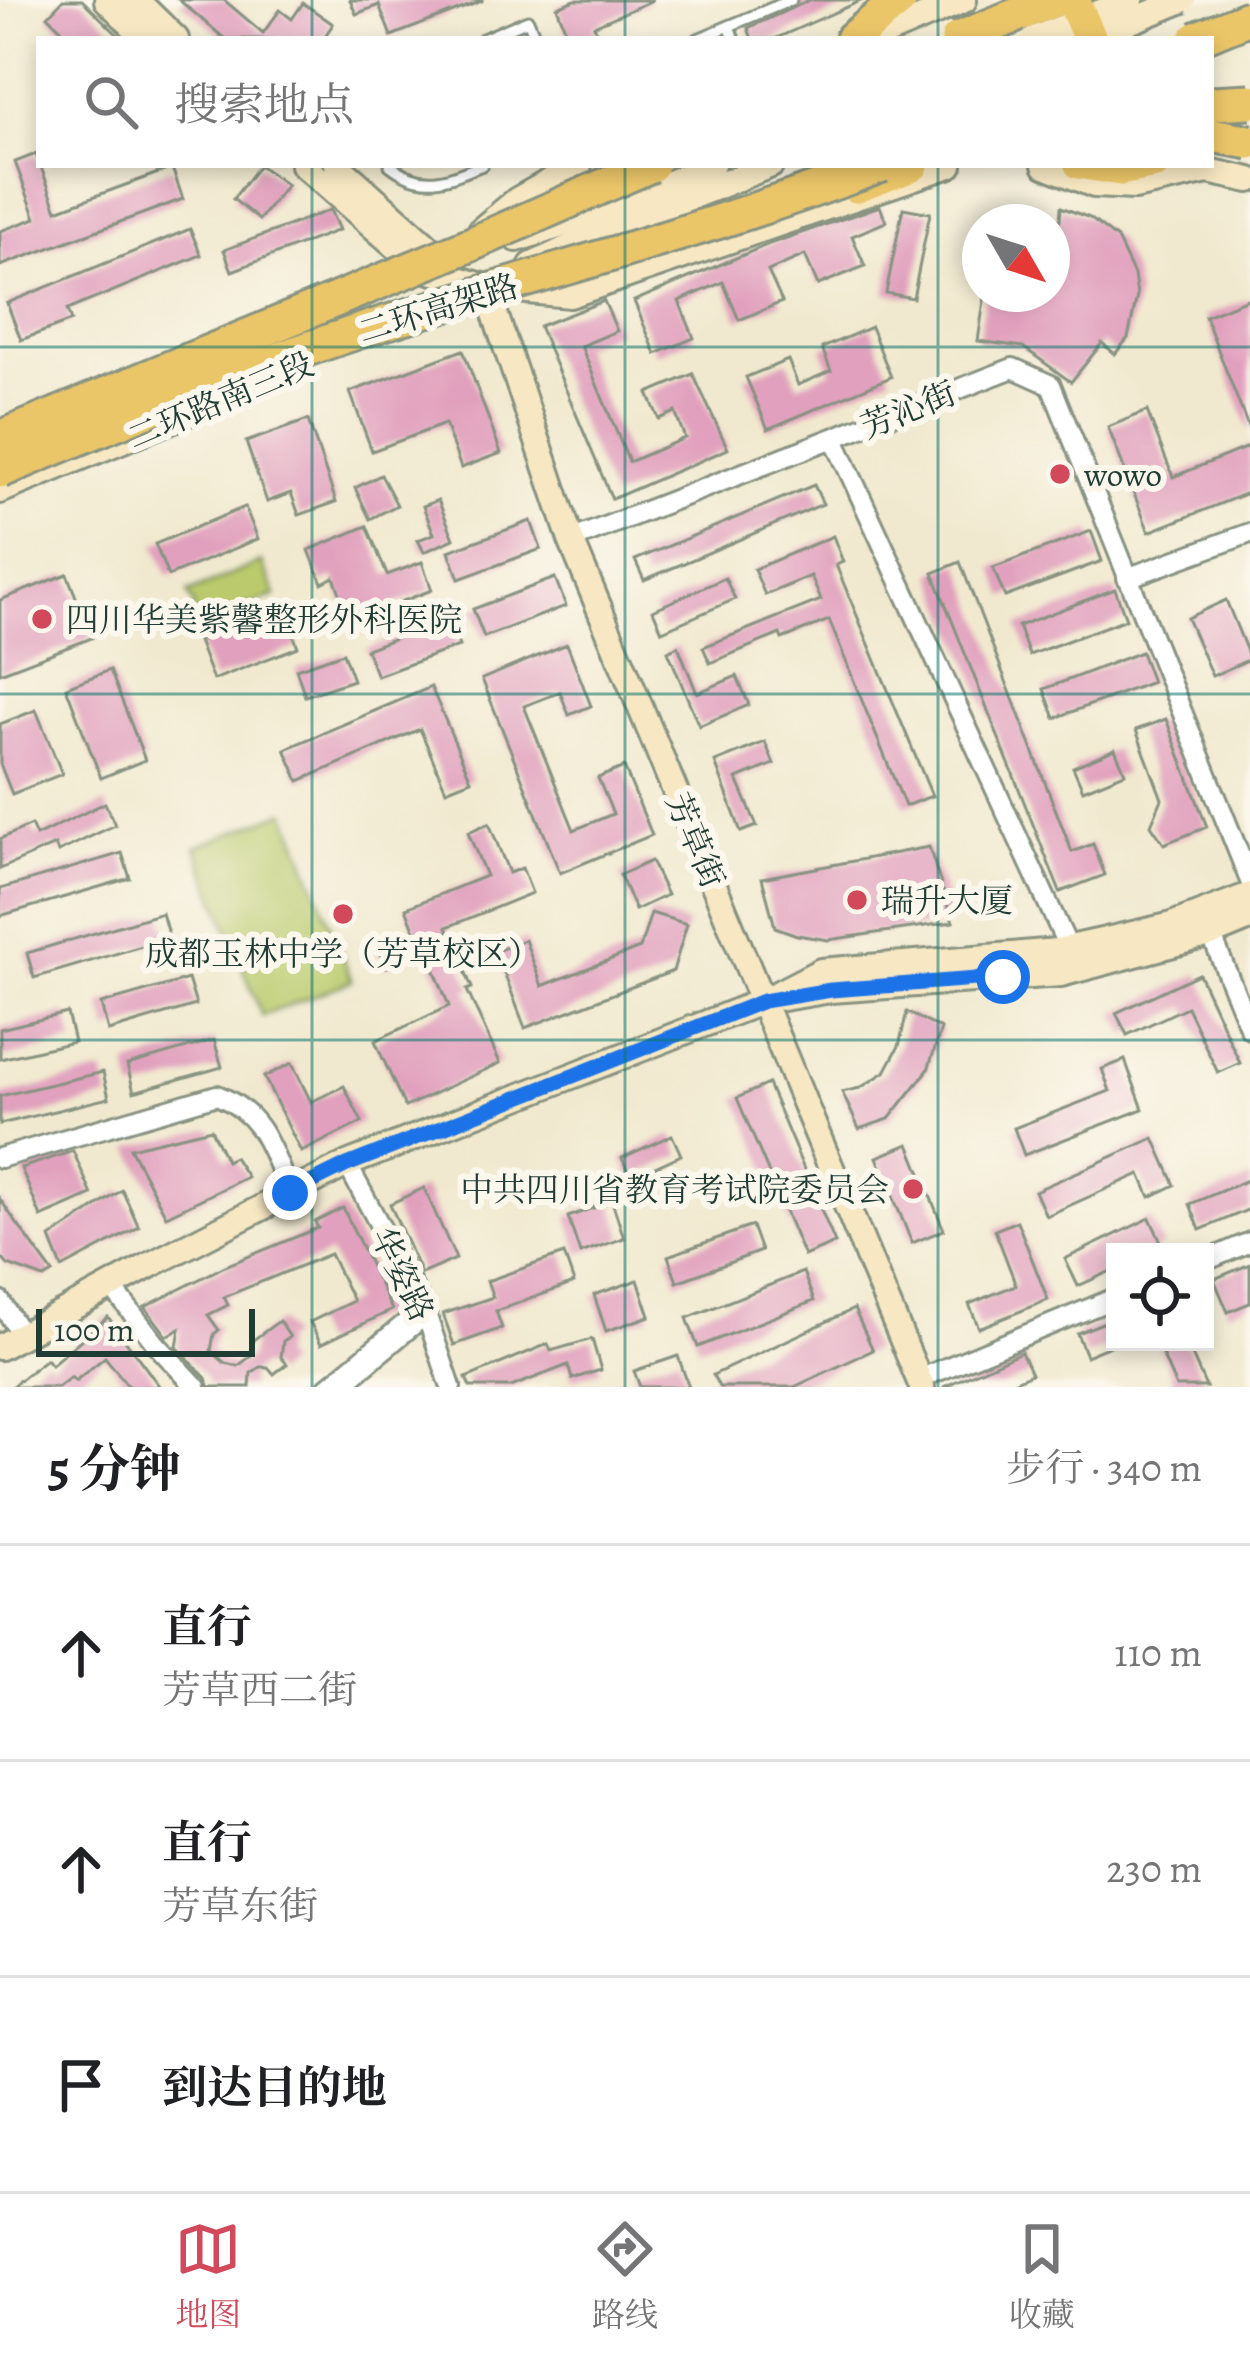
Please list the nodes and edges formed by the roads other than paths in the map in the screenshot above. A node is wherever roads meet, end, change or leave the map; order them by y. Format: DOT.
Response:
graph roads {
  1 [pos="107,0"];
  2 [pos="136,0"];
  3 [pos="791,0"];
  4 [pos="900,0"];
  5 [pos="964,0"];
  6 [pos="1109,0"];
  7 [pos="1131,0"];
  8 [pos="1185,0"];
  9 [pos="1060,1"];
  10 [pos="1250,17"];
  11 [pos="729,26"];
  12 [pos="1250,30"];
  13 [pos="143,36"];
  14 [pos="173,36"];
  15 [pos="489,36"];
  16 [pos="535,36"];
  17 [pos="705,36"];
  18 [pos="733,36"];
  19 [pos="856,36"];
  20 [pos="880,36"];
  21 [pos="966,36"];
  22 [pos="1012,36"];
  23 [pos="1041,36"];
  24 [pos="1074,36"];
  25 [pos="1098,36"];
  26 [pos="1099,36"];
  27 [pos="1101,36"];
  28 [pos="1198,36"];
  29 [pos="1206,36"];
  30 [pos="1214,44"];
  31 [pos="1214,96"];
  32 [pos="1250,101"];
  33 [pos="1214,103"];
  34 [pos="1214,136"];
  35 [pos="1250,142"];
  36 [pos="307,168"];
  37 [pos="340,168"];
  38 [pos="395,168"];
  39 [pos="475,168"];
  40 [pos="574,168"];
  41 [pos="644,168"];
  42 [pos="746,168"];
  43 [pos="874,168"];
  44 [pos="904,168"];
  45 [pos="941,168"];
  46 [pos="1052,168"];
  47 [pos="1090,168"];
  48 [pos="1135,168"];
  49 [pos="713,172"];
  50 [pos="1239,177"];
  51 [pos="820,189"];
  52 [pos="432,265"];
  53 [pos="486,287"];
  54 [pos="0,438"];
  55 [pos="834,439"];
  56 [pos="0,471"];
  57 [pos="0,491"];
  58 [pos="1250,533"];
  59 [pos="572,540"];
  60 [pos="1127,578"];
  61 [pos="1250,882"];
  62 [pos="1250,895"];
  63 [pos="1250,904"];
  64 [pos="1250,918"];
  65 [pos="1211,934"];
  66 [pos="1064,938"];
  67 [pos="1014,953"];
  68 [pos="1003,977"];
  69 [pos="763,1001"];
  70 [pos="1250,1029"];
  71 [pos="0,1158"];
  72 [pos="347,1165"];
  73 [pos="290,1193"];
  74 [pos="1250,1242"];
  75 [pos="1214,1257"];
  76 [pos="111,1286"];
  77 [pos="0,1301"];
  78 [pos="1106,1302"];
  79 [pos="426,1314"];
  80 [pos="11,1341"];
  81 [pos="920,1383"];
  82 [pos="196,1387"];
  83 [pos="328,1387"];
  84 [pos="346,1387"];
  85 [pos="451,1387"];
  1 -- 13 [label="main road"];
  2 -- 14 [label="main road"];
  3 -- 11 [label="lane"];
  4 -- 19 [label="highway"];
  5 -- 20 [label="main road"];
  6 -- 26 [label="street"];
  7 -- 23 [label="main road, bridge"];
  8 -- 27 [label="main road, bridge"];
  8 -- 28 [label="main road"];
  9 -- 21 [label="highway, bridge"];
  9 -- 22 [label="main road, bridge"];
  9 -- 24 [label="street"];
  9 -- 25 [label="highway, bridge"];
  10 -- 29 [label="highway, bridge"];
  11 -- 17 [label="lane"];
  11 -- 18 [label="lane"];
  12 -- 30 [label="street"];
  15 -- 16 [label="lane"];
  31 -- 50 [label="main road"];
  32 -- 33 [label="highway, bridge"];
  34 -- 35 [label="highway, bridge"];
  36 -- 52 [label="main road"];
  37 -- 52 [label="main road"];
  38 -- 39 [label="lane"];
  40 -- 52 [label="main road"];
  41 -- 54 [label="highway, 二环高架路, bridge"];
  42 -- 49 [label="main road, 二环路南三段"];
  43 -- 51 [label="highway, 二环高架路, bridge"];
  44 -- 51 [label="highway"];
  45 -- 53 [label="main road"];
  46 -- 50 [label="main road"];
  47 -- 48 [label="main road"];
  49 -- 52 [label="main road, 二环路南三段"];
  49 -- 53 [label="main road, 二环路南三段"];
  51 -- 56 [label="highway, 二环高架路, bridge"];
  52 -- 53 [label="main road"];
  52 -- 54 [label="main road, 二环路南三段"];
  53 -- 57 [label="main road, 二环路南三段"];
  53 -- 59 [label="main road, 芳草街"];
  55 -- 59 [label="street, 芳沁街"];
  55 -- 60 [label="street, 芳沁街"];
  55 -- 66 [label="street"];
  58 -- 60 [label="street"];
  59 -- 69 [label="main road, 芳草街"];
  60 -- 61 [label="street, 芳沁街"];
  61 -- 66 [label="main road"];
  62 -- 67 [label="main road"];
  63 -- 68 [label="main road"];
  64 -- 65 [label="main road"];
  65 -- 68 [label="main road"];
  65 -- 70 [label="street"];
  66 -- 67 [label="main road"];
  67 -- 69 [label="main road"];
  68 -- 69 [label="main road"];
  69 -- 72 [label="main road"];
  69 -- 81 [label="main road, 芳草街"];
  71 -- 73 [label="street"];
  72 -- 73 [label="main road"];
  72 -- 79 [label="street, 华姿路"];
  73 -- 76 [label="main road"];
  74 -- 75 [label="street"];
  76 -- 80 [label="main road"];
  76 -- 82 [label="street"];
  77 -- 80 [label="street"];
  78 -- 81 [label="street"];
  79 -- 83 [label="street"];
  79 -- 84 [label="lane"];
  79 -- 85 [label="street, 华姿路"];
}
